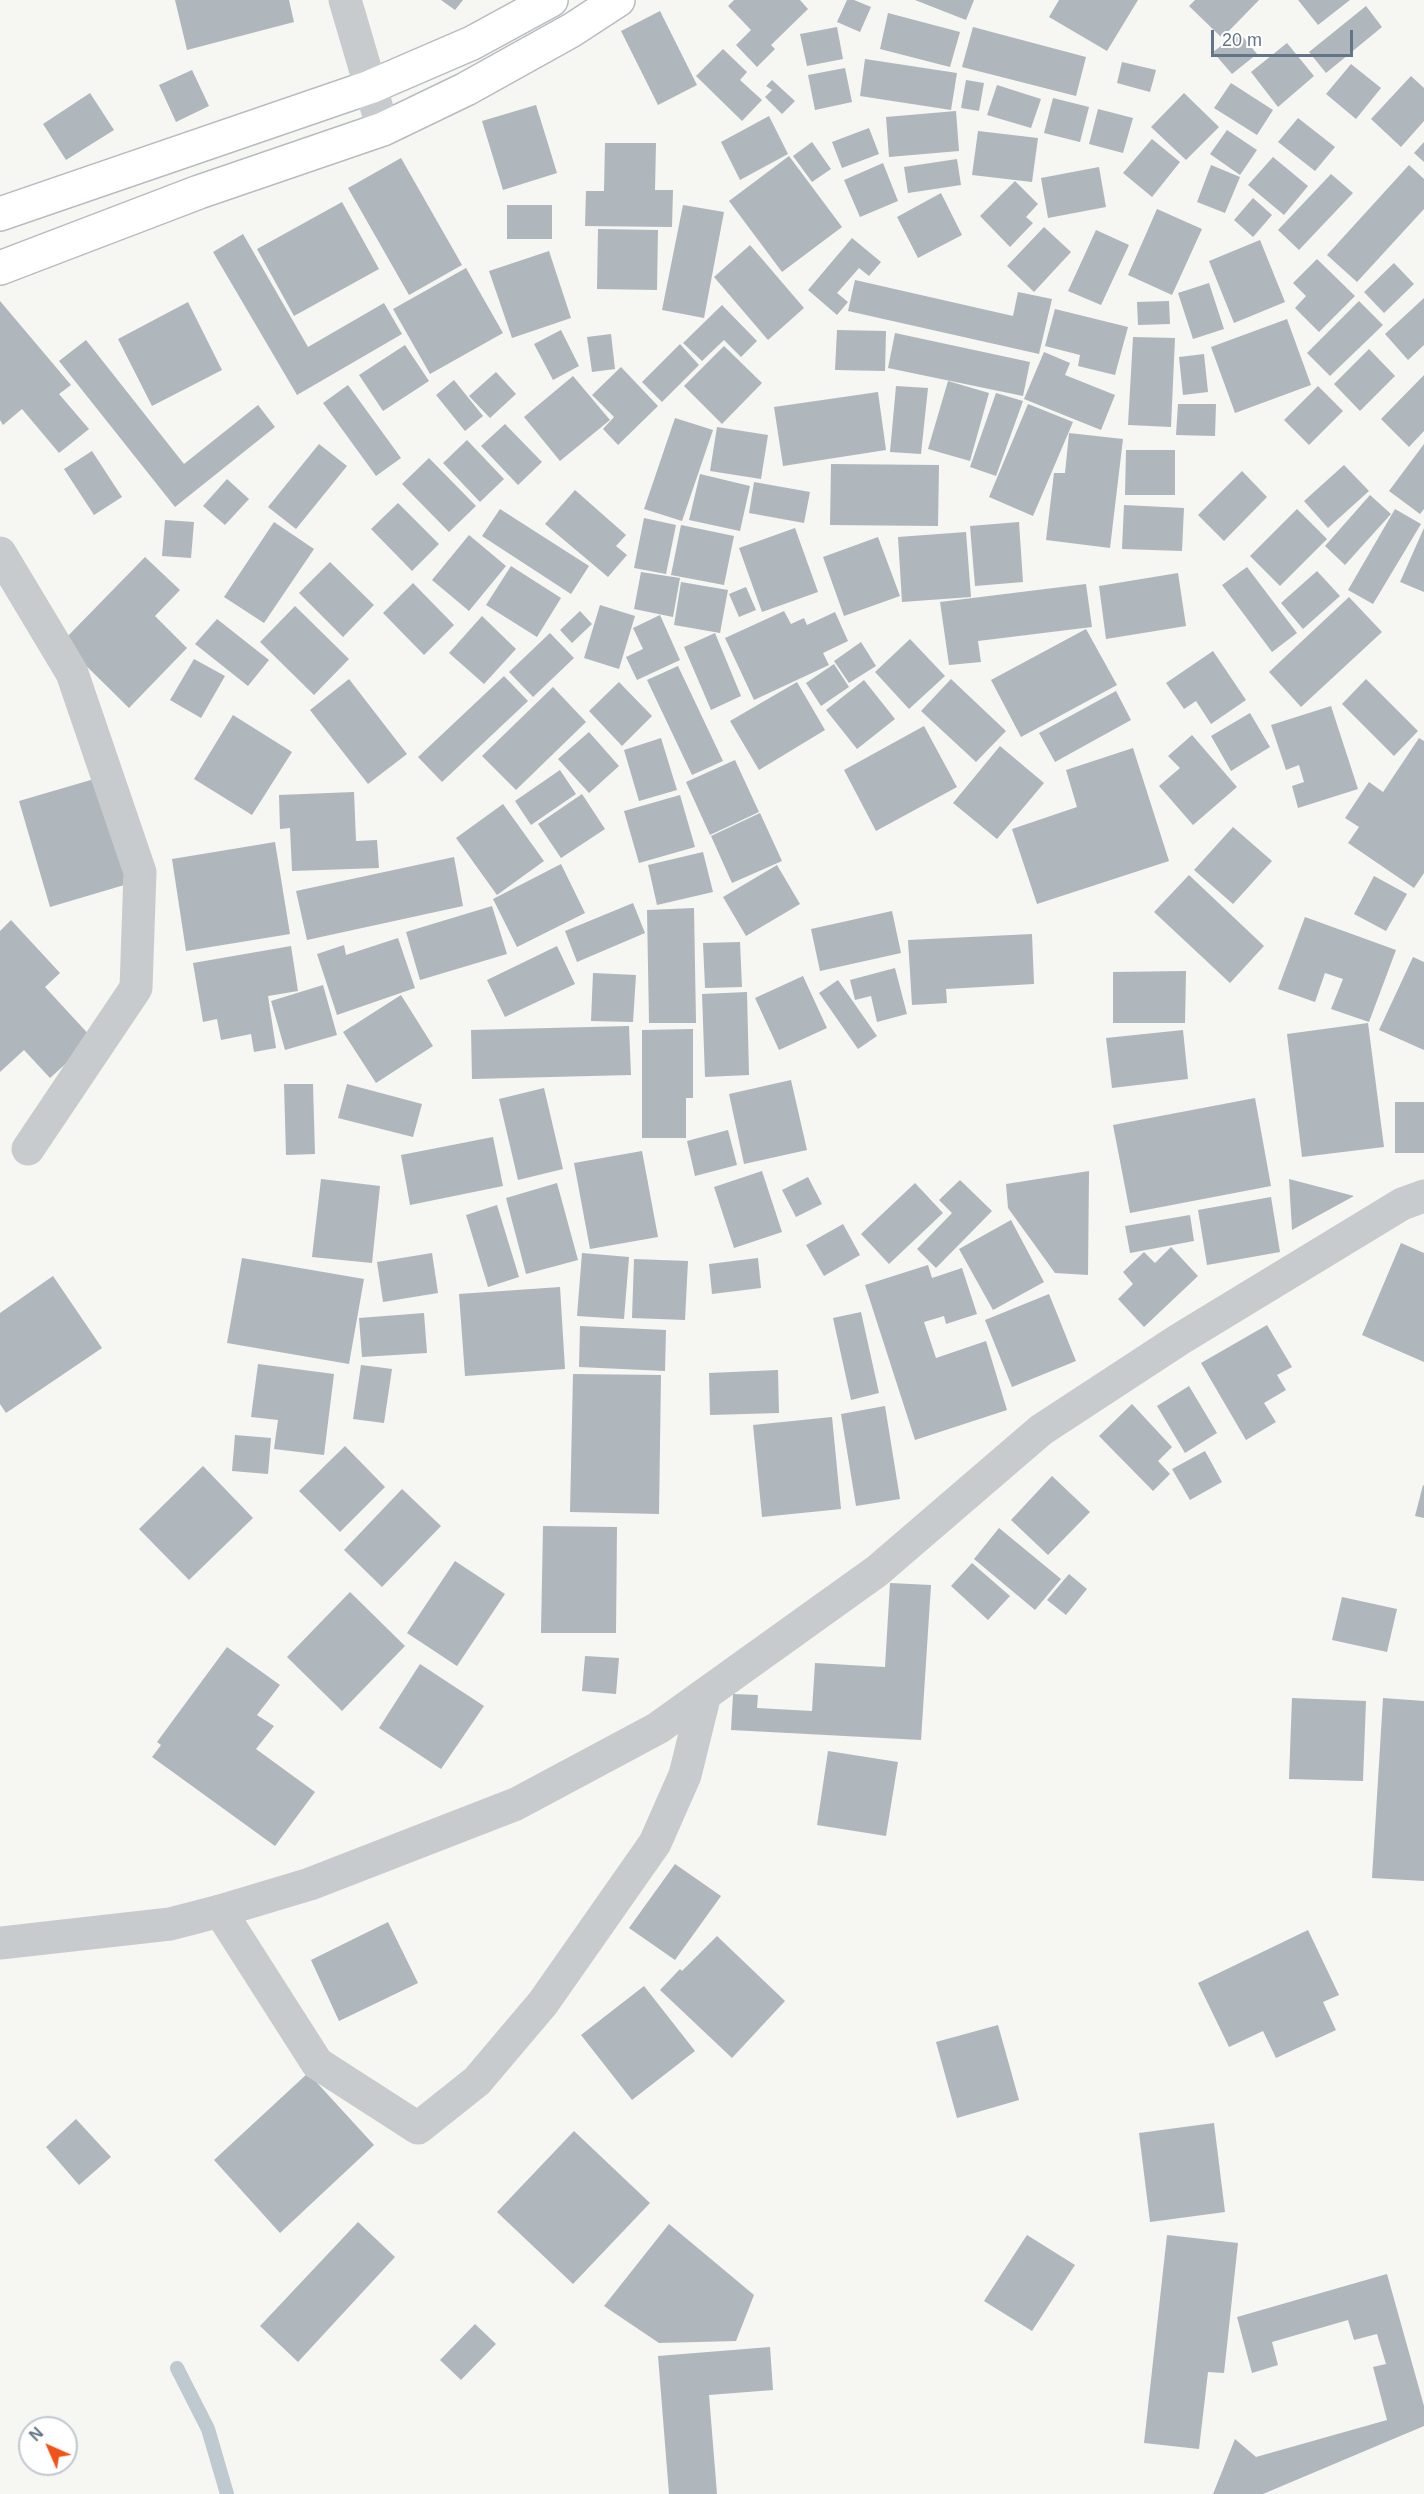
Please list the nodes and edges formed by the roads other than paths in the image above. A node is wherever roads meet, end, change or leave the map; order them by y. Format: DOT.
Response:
graph roads {
  1 [pos="345,0"];
  2 [pos="551,0"];
  3 [pos="618,0"];
  4 [pos="370,87"];
  5 [pos="384,129"];
  6 [pos="0,213"];
  7 [pos="0,268"];
  8 [pos="0,553"];
  9 [pos="28,1149"];
  10 [pos="1424,1196"];
  11 [pos="705,1694"];
  12 [pos="220,1911"];
  13 [pos="0,1943"];
  1 -- 4 [label="street"];
  2 -- 4 [label="main road"];
  3 -- 5 [label="main road"];
  4 -- 5 [label="street"];
  4 -- 6 [label="main road"];
  5 -- 7 [label="main road"];
  8 -- 9 [label="street"];
  10 -- 11 [label="street"];
  11 -- 12 [label="street"];
  11 -- 12 [label="street"];
  12 -- 13 [label="street"];
}
